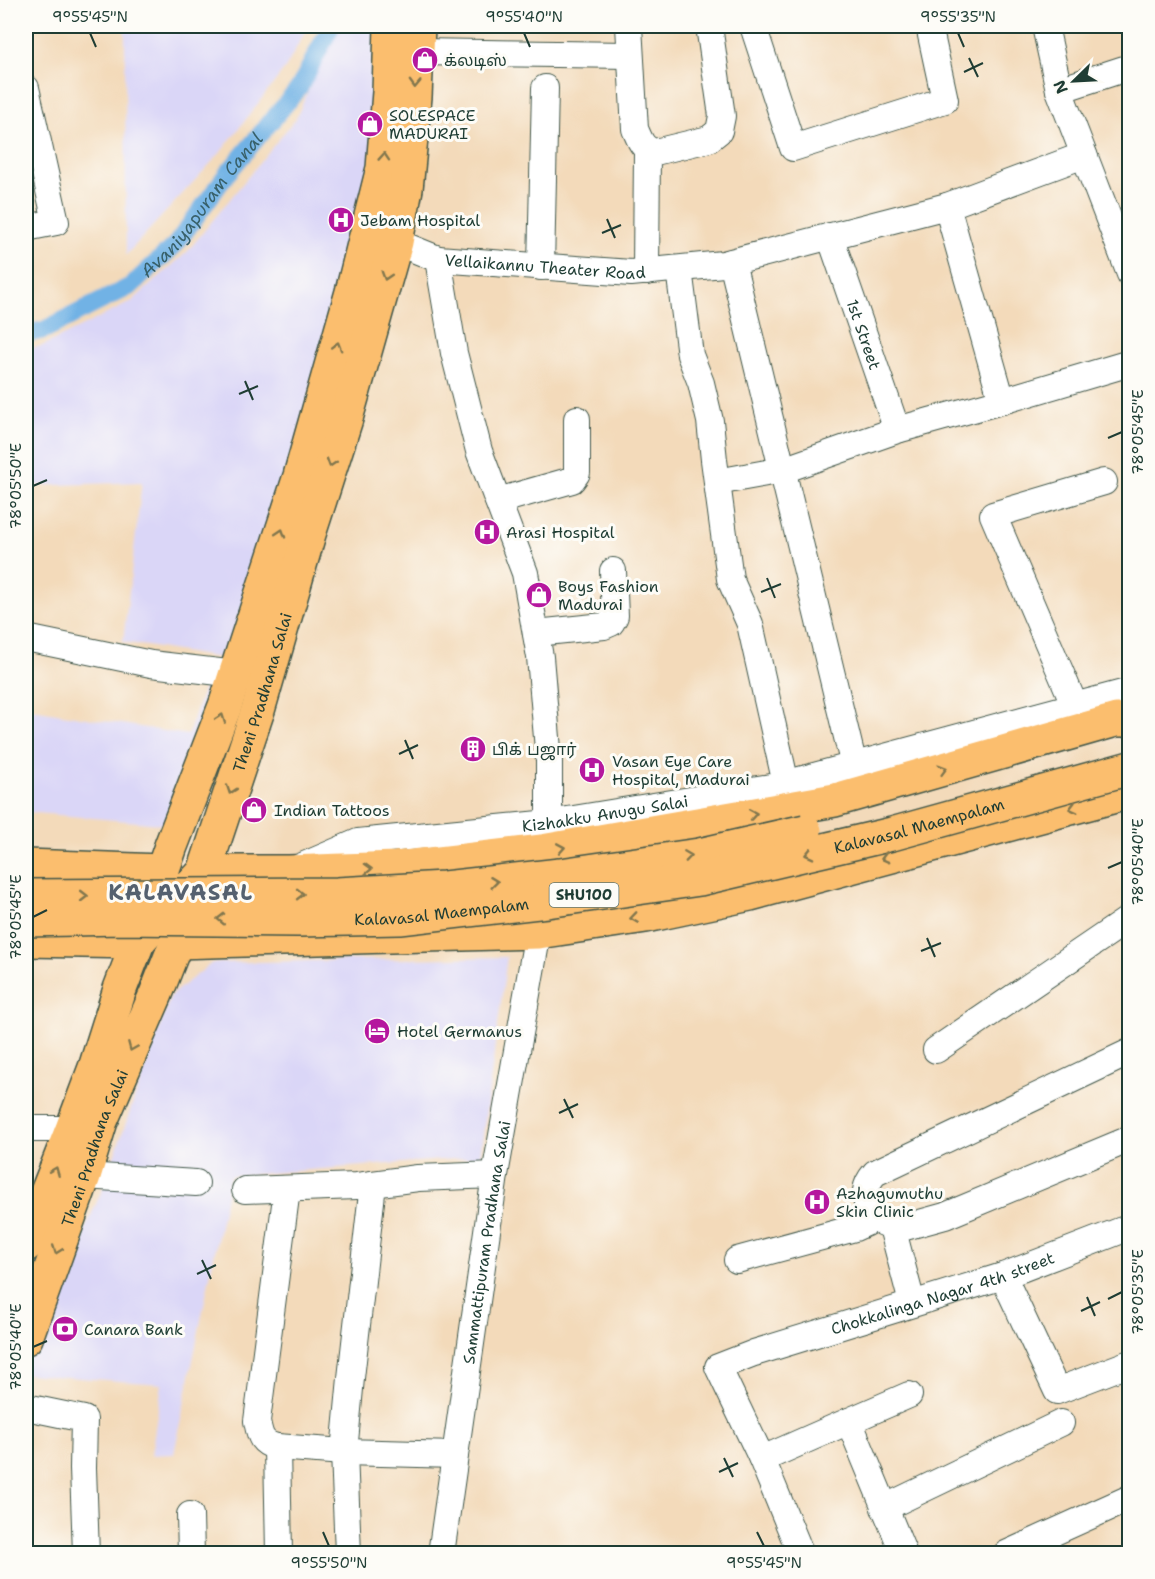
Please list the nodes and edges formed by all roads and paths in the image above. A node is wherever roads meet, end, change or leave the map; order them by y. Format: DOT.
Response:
graph roads {
  1 [pos="390,26"];
  2 [pos="629,26"];
  3 [pos="709,26"];
  4 [pos="753,26"];
  5 [pos="928,26"];
  6 [pos="1045,26"];
  7 [pos="417,39"];
  8 [pos="630,55"];
  9 [pos="1130,67"];
  10 [pos="26,88"];
  11 [pos="545,88"];
  12 [pos="1059,90"];
  13 [pos="647,150"];
  14 [pos="1084,155"];
  15 [pos="946,206"];
  16 [pos="26,228"];
  17 [pos="830,236"];
  18 [pos="396,242"];
  19 [pos="438,259"];
  20 [pos="732,262"];
  21 [pos="541,267"];
  22 [pos="679,268"];
  23 [pos="646,272"];
  24 [pos="1130,274"];
  25 [pos="1130,363"];
  26 [pos="1002,401"];
  27 [pos="577,419"];
  28 [pos="897,430"];
  29 [pos="783,470"];
  30 [pos="717,482"];
  31 [pos="1104,482"];
  32 [pos="498,501"];
  33 [pos="613,571"];
  34 [pos="536,633"];
  35 [pos="26,638"];
  36 [pos="236,674"];
  37 [pos="1130,691"];
  38 [pos="1075,706"];
  39 [pos="1130,720"];
  40 [pos="1130,748"];
  41 [pos="854,766"];
  42 [pos="1130,768"];
  43 [pos="786,784"];
  44 [pos="1130,792"];
  45 [pos="220,821"];
  46 [pos="549,823"];
  47 [pos="167,859"];
  48 [pos="26,866"];
  49 [pos="204,872"];
  50 [pos="274,872"];
  51 [pos="26,896"];
  52 [pos="169,909"];
  53 [pos="1130,918"];
  54 [pos="26,920"];
  55 [pos="538,932"];
  56 [pos="342,937"];
  57 [pos="26,940"];
  58 [pos="69,940"];
  59 [pos="138,942"];
  60 [pos="176,942"];
  61 [pos="120,989"];
  62 [pos="156,994"];
  63 [pos="936,1050"];
  64 [pos="1130,1052"];
  65 [pos="26,1129"];
  66 [pos="72,1129"];
  67 [pos="1130,1139"];
  68 [pos="495,1175"];
  69 [pos="84,1176"];
  70 [pos="196,1183"];
  71 [pos="373,1184"];
  72 [pos="287,1189"];
  73 [pos="245,1190"];
  74 [pos="881,1222"];
  75 [pos="1130,1227"];
  76 [pos="26,1245"];
  77 [pos="738,1260"];
  78 [pos="1003,1276"];
  79 [pos="912,1303"];
  80 [pos="26,1338"];
  81 [pos="1130,1363"];
  82 [pos="909,1395"];
  83 [pos="26,1407"];
  84 [pos="849,1421"];
  85 [pos="1061,1423"];
  86 [pos="277,1447"];
  87 [pos="344,1452"];
  88 [pos="455,1455"];
  89 [pos="761,1457"];
  90 [pos="1130,1498"];
  91 [pos="885,1508"];
  92 [pos="190,1515"];
  93 [pos="86,1554"];
  94 [pos="191,1554"];
  95 [pos="279,1554"];
  96 [pos="348,1554"];
  97 [pos="441,1554"];
  98 [pos="801,1554"];
  99 [pos="904,1554"];
  100 [pos="1006,1554"];
  36 -- 1 [label="main road, Theni Pradhana Salai, one-way"];
  2 -- 8 [label="street"];
  3 -- 13 [label="street"];
  4 -- 5 [label="street"];
  6 -- 12 [label="street"];
  7 -- 8 [label="street"];
  7 -- 18 [label="main road, Theni Pradhana Salai, one-way"];
  8 -- 13 [label="street"];
  9 -- 12 [label="street"];
  10 -- 16 [label="street"];
  11 -- 21 [label="street"];
  12 -- 14 [label="street"];
  13 -- 23 [label="street"];
  14 -- 15 [label="street, Vellaikannu Theater Road"];
  14 -- 24 [label="street"];
  15 -- 17 [label="street, Vellaikannu Theater Road"];
  15 -- 26 [label="street"];
  17 -- 20 [label="street, Vellaikannu Theater Road"];
  17 -- 28 [label="street, 1st Street"];
  18 -- 19 [label="street"];
  18 -- 45 [label="main road, Theni Pradhana Salai, one-way"];
  19 -- 21 [label="street, Vellaikannu Theater Road"];
  19 -- 32 [label="street, Vellaikannu Theater Road"];
  20 -- 22 [label="street, Vellaikannu Theater Road"];
  20 -- 29 [label="street"];
  21 -- 23 [label="street, Vellaikannu Theater Road"];
  22 -- 23 [label="street, Vellaikannu Theater Road"];
  22 -- 30 [label="street"];
  25 -- 26 [label="street"];
  26 -- 28 [label="street"];
  27 -- 32 [label="street"];
  28 -- 29 [label="street"];
  29 -- 30 [label="street"];
  29 -- 41 [label="street"];
  30 -- 43 [label="street"];
  31 -- 38 [label="street"];
  32 -- 34 [label="street, Vellaikannu Theater Road"];
  33 -- 34 [label="street"];
  34 -- 46 [label="street, Vellaikannu Theater Road"];
  35 -- 36 [label="street"];
  47 -- 36 [label="main road, Theni Pradhana Salai, one-way"];
  37 -- 38 [label="street, Kizhakku Anugu Salai"];
  38 -- 41 [label="street, Kizhakku Anugu Salai"];
  50 -- 39 [label="main road, one-way"];
  51 -- 40 [label="main road, Kalavasal Maempalam / SHU100, one-way, bridge"];
  41 -- 43 [label="street, Kizhakku Anugu Salai"];
  42 -- 54 [label="main road, Kalavasal Maempalam / SHU100, one-way, bridge"];
  43 -- 46 [label="street, Kizhakku Anugu Salai"];
  44 -- 55 [label="main road, one-way"];
  45 -- 49 [label="main road, Theni Pradhana Salai"];
  45 -- 50 [label="main road"];
  46 -- 50 [label="street, Kizhakku Anugu Salai"];
  47 -- 48 [label="main road"];
  47 -- 52 [label="main road"];
  47 -- 59 [label="main road, Theni Pradhana Salai"];
  49 -- 50 [label="main road"];
  49 -- 52 [label="main road"];
  49 -- 60 [label="main road, Theni Pradhana Salai"];
  52 -- 59 [label="main road"];
  52 -- 60 [label="main road"];
  53 -- 63 [label="street"];
  55 -- 56 [label="main road"];
  55 -- 68 [label="street, Sammattipuram Pradhana Salai"];
  56 -- 60 [label="main road"];
  56 -- 62 [label="main road"];
  57 -- 58 [label="main road"];
  58 -- 59 [label="main road"];
  58 -- 61 [label="main road"];
  59 -- 61 [label="main road, Theni Pradhana Salai"];
  60 -- 62 [label="main road, Theni Pradhana Salai"];
  61 -- 66 [label="main road, Theni Pradhana Salai"];
  62 -- 69 [label="main road, Theni Pradhana Salai, one-way"];
  64 -- 74 [label="street"];
  65 -- 66 [label="street"];
  76 -- 66 [label="main road, Theni Pradhana Salai, one-way"];
  67 -- 74 [label="street"];
  68 -- 71 [label="street"];
  68 -- 88 [label="street, Sammattipuram Pradhana Salai"];
  69 -- 70 [label="street"];
  69 -- 80 [label="main road, Theni Pradhana Salai, one-way"];
  71 -- 72 [label="street"];
  71 -- 87 [label="street"];
  72 -- 73 [label="street"];
  72 -- 86 [label="street"];
  74 -- 77 [label="street"];
  74 -- 79 [label="street"];
  75 -- 78 [label="street, Chokkalinga Nagar 4th street"];
  78 -- 79 [label="street, Chokkalinga Nagar 4th street"];
  78 -- 81 [label="street"];
  79 -- 89 [label="street, Chokkalinga Nagar 4th street"];
  82 -- 84 [label="street"];
  83 -- 93 [label="street"];
  84 -- 89 [label="street"];
  84 -- 91 [label="street"];
  85 -- 91 [label="street"];
  86 -- 87 [label="street"];
  86 -- 95 [label="street"];
  87 -- 88 [label="street"];
  87 -- 96 [label="street"];
  88 -- 97 [label="street, Sammattipuram Pradhana Salai"];
  89 -- 98 [label="street"];
  90 -- 100 [label="street"];
  91 -- 99 [label="street"];
  92 -- 94 [label="street"];
}
